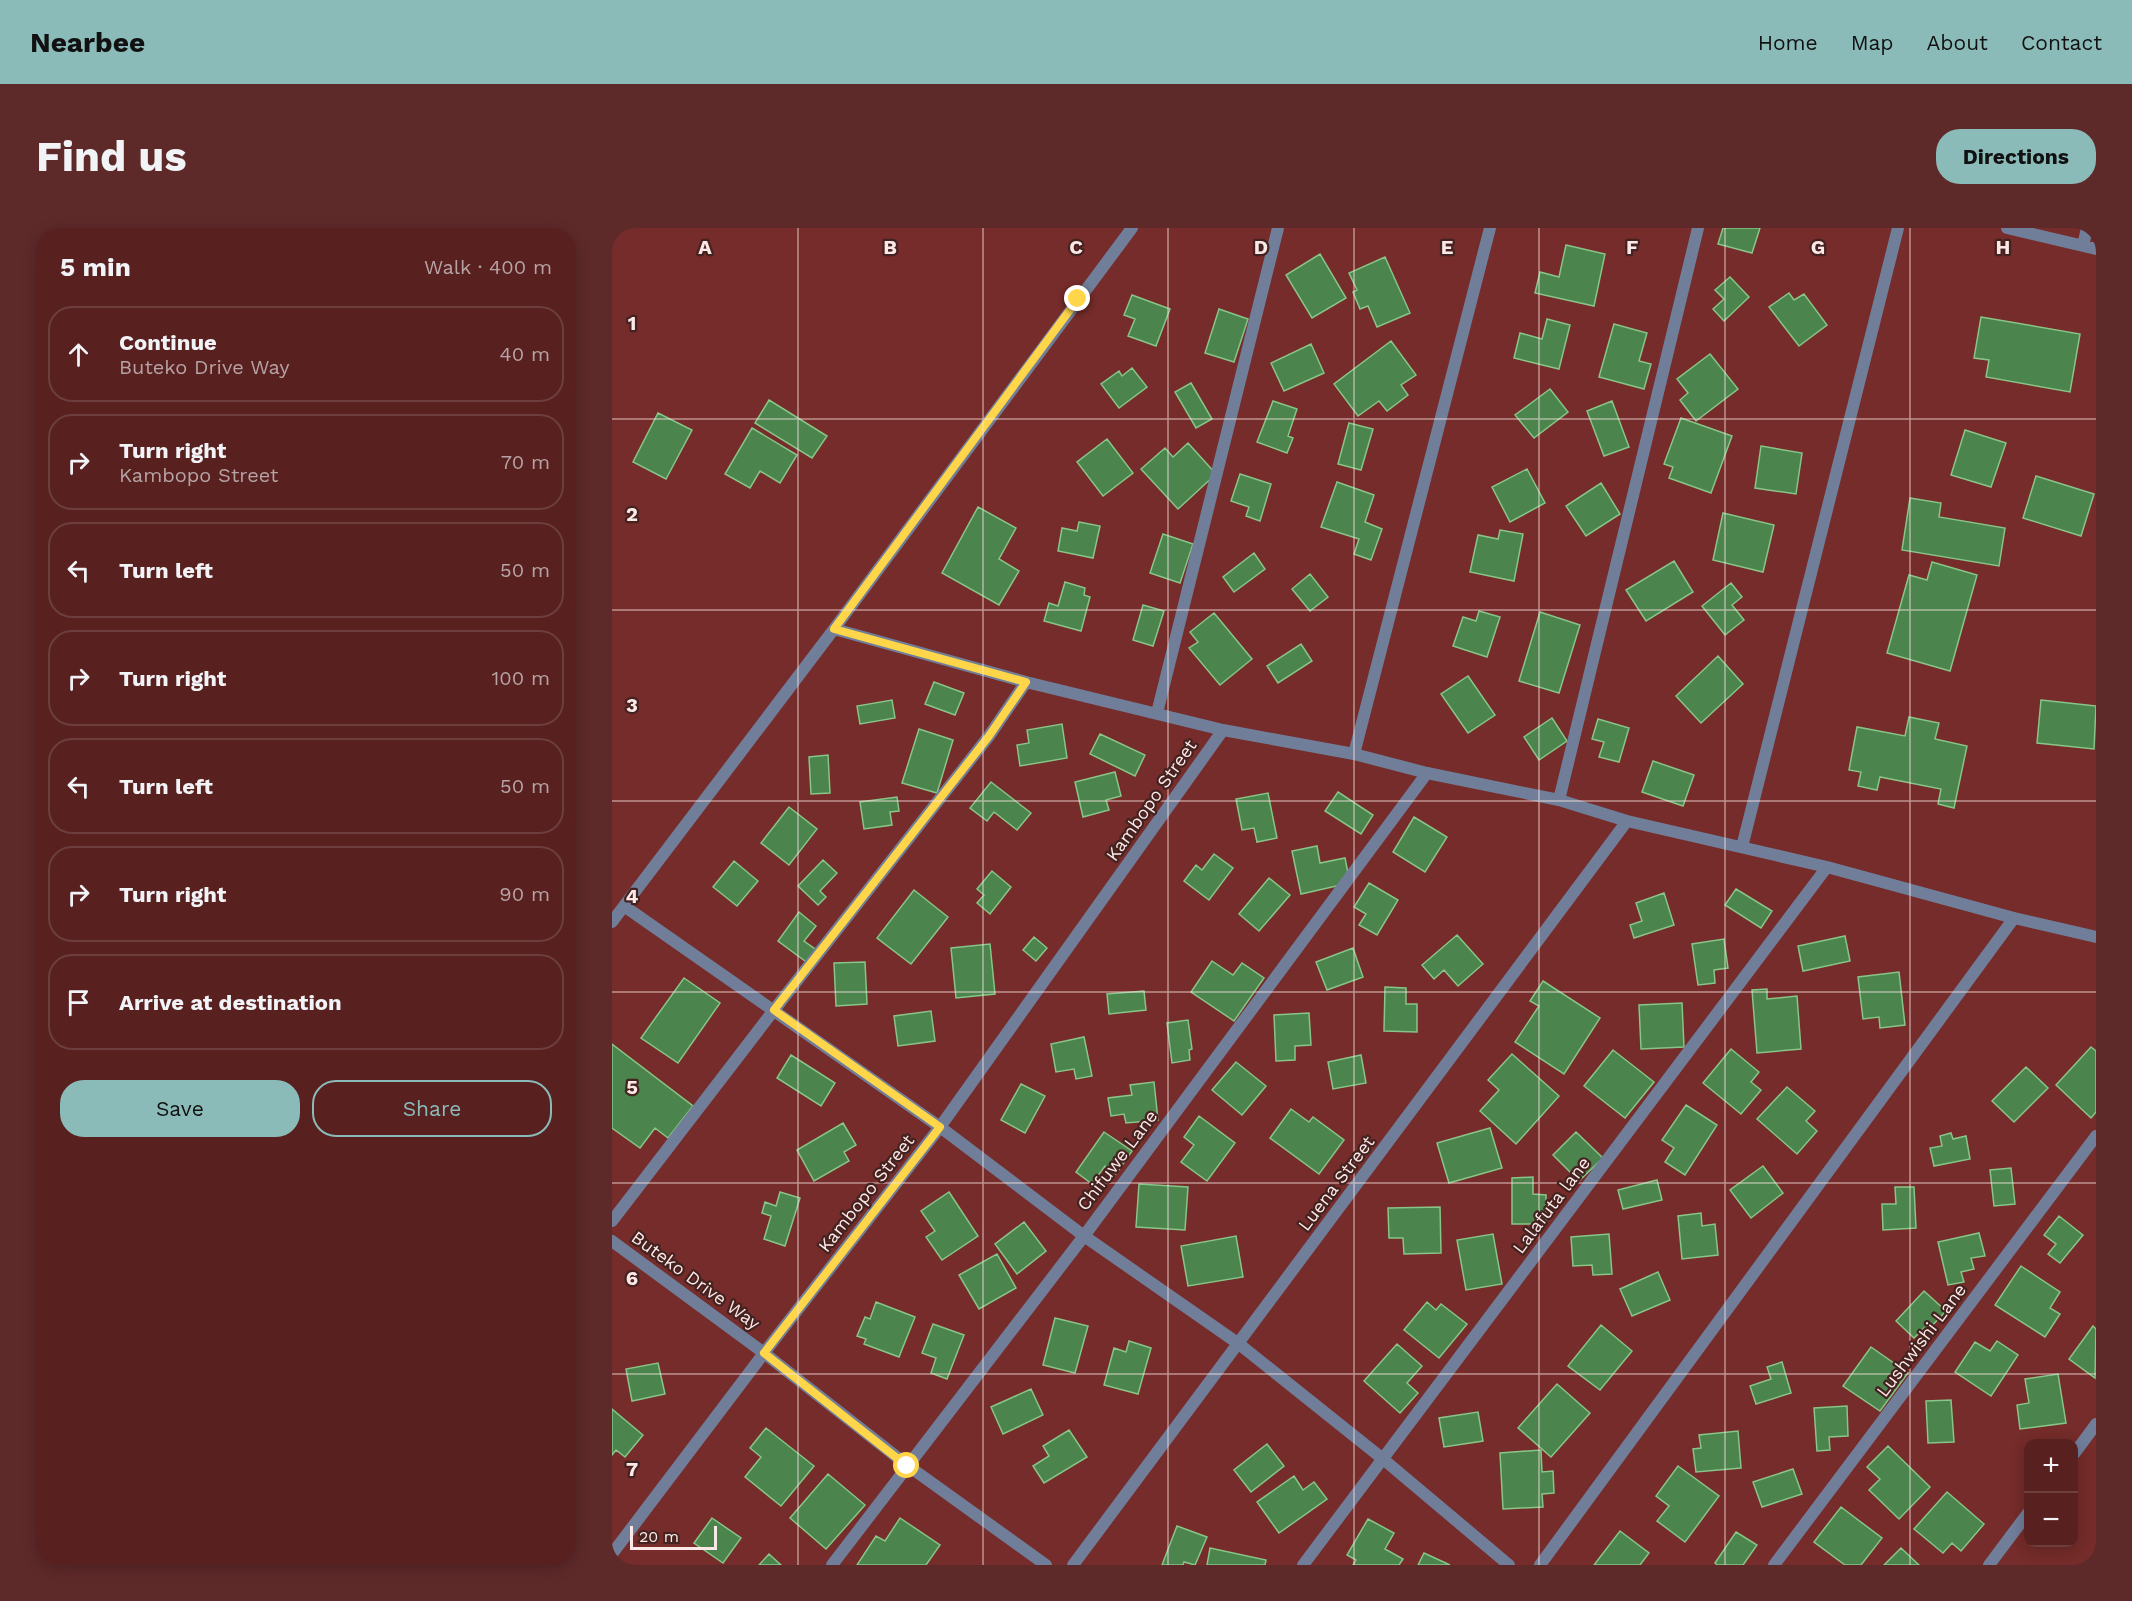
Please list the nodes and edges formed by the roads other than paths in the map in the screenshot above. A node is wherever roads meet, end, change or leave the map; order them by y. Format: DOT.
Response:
graph roads {
  1 [pos="1132,228"];
  2 [pos="1278,228"];
  3 [pos="1490,228"];
  4 [pos="1698,228"];
  5 [pos="1898,228"];
  6 [pos="2007,228"];
  7 [pos="2087,228"];
  8 [pos="2083,246"];
  9 [pos="2096,249"];
  10 [pos="834,629"];
  11 [pos="1026,682"];
  12 [pos="1157,713"];
  13 [pos="1222,730"];
  14 [pos="1354,754"];
  15 [pos="1427,773"];
  16 [pos="1559,800"];
  17 [pos="1627,821"];
  18 [pos="1742,847"];
  19 [pos="1827,867"];
  20 [pos="624,906"];
  21 [pos="2014,918"];
  22 [pos="612,922"];
  23 [pos="2096,937"];
  24 [pos="774,1010"];
  25 [pos="940,1127"];
  26 [pos="2096,1136"];
  27 [pos="612,1221"];
  28 [pos="1084,1236"];
  29 [pos="614,1246"];
  30 [pos="1239,1344"];
  31 [pos="764,1353"];
  32 [pos="2096,1424"];
  33 [pos="2078,1447"];
  34 [pos="1383,1460"];
  35 [pos="907,1466"];
  36 [pos="2024,1518"];
  37 [pos="612,1554"];
  38 [pos="832,1565"];
  39 [pos="1046,1565"];
  40 [pos="1073,1565"];
  41 [pos="1303,1565"];
  42 [pos="1509,1565"];
  43 [pos="1540,1565"];
  44 [pos="1774,1565"];
  45 [pos="1989,1565"];
  1 -- 10 [label="street"];
  2 -- 12 [label="street"];
  3 -- 14 [label="street"];
  4 -- 16 [label="street"];
  5 -- 18 [label="street"];
  6 -- 8 [label="street"];
  7 -- 8 [label="street"];
  8 -- 9 [label="street"];
  10 -- 11 [label="street"];
  10 -- 20 [label="street"];
  11 -- 12 [label="street"];
  11 -- 24 [label="street"];
  12 -- 13 [label="street"];
  13 -- 14 [label="street"];
  13 -- 25 [label="street, Kambopo Street"];
  14 -- 15 [label="street"];
  15 -- 16 [label="street"];
  15 -- 28 [label="street, Chifuwe Lane"];
  16 -- 17 [label="street"];
  17 -- 18 [label="street"];
  17 -- 30 [label="street, Luena Street"];
  18 -- 19 [label="street"];
  19 -- 21 [label="street"];
  19 -- 34 [label="street, Lalafuta lane"];
  20 -- 22 [label="street"];
  20 -- 24 [label="street"];
  21 -- 23 [label="street"];
  21 -- 43 [label="street"];
  24 -- 25 [label="street"];
  24 -- 27 [label="street"];
  25 -- 28 [label="street"];
  25 -- 31 [label="street, Kambopo Street"];
  26 -- 44 [label="street, Lushwishi Lane"];
  28 -- 30 [label="street"];
  28 -- 35 [label="street, Chifuwe Lane"];
  29 -- 31 [label="street, Buteko Drive Way"];
  30 -- 34 [label="street"];
  30 -- 40 [label="street, Luena Street"];
  31 -- 35 [label="street, Buteko Drive Way"];
  31 -- 37 [label="street, Kambopo Street"];
  32 -- 33 [label="street"];
  34 -- 41 [label="street, Lalafuta lane"];
  34 -- 42 [label="street"];
  35 -- 38 [label="street, Chifuwe Lane"];
  35 -- 39 [label="street, Buteko Drive Way"];
  36 -- 45 [label="street"];
}
